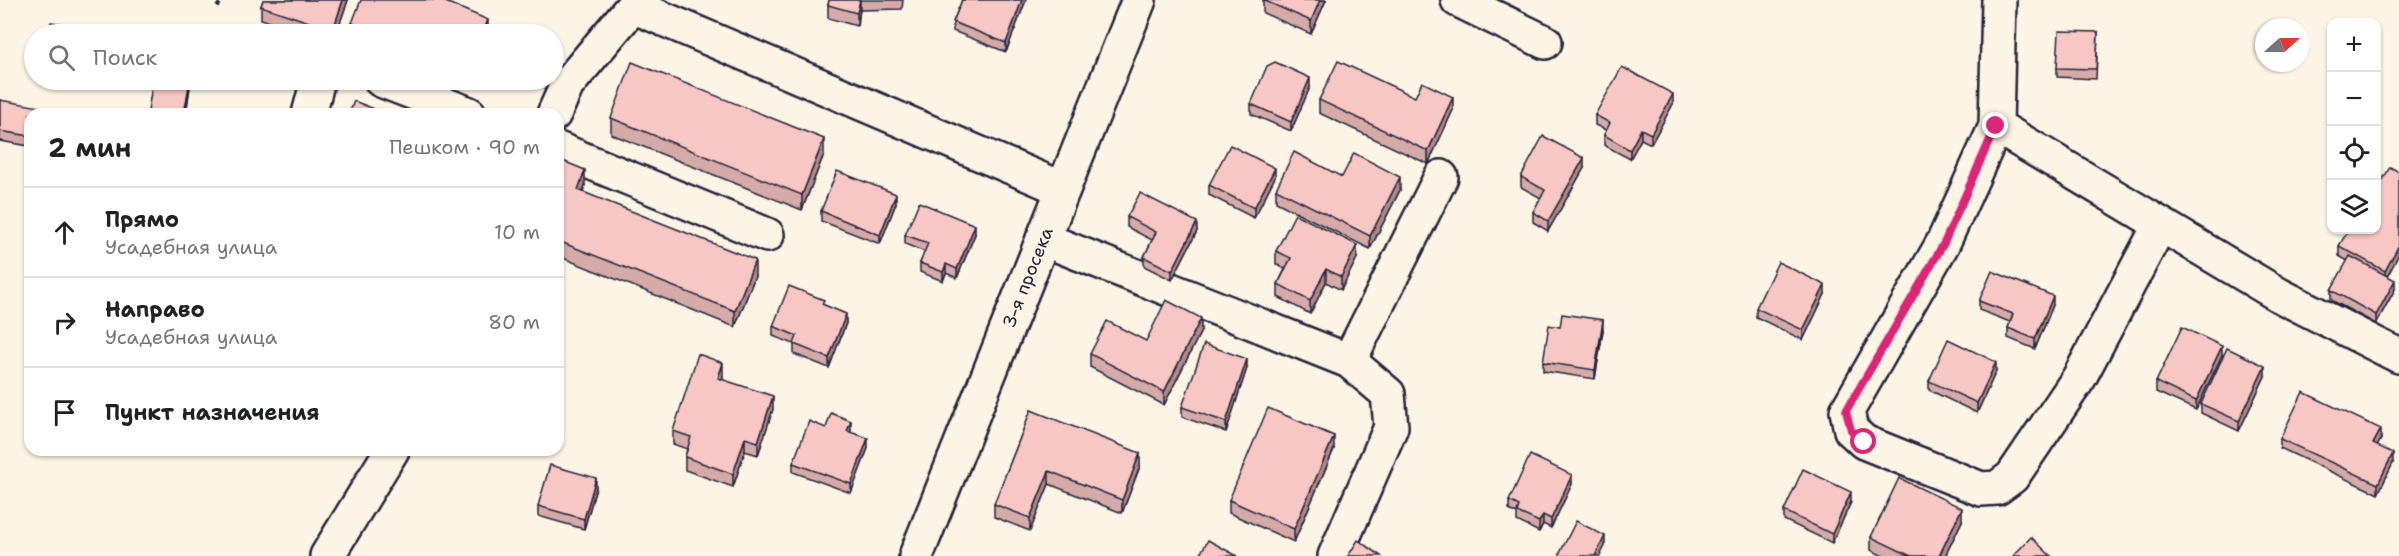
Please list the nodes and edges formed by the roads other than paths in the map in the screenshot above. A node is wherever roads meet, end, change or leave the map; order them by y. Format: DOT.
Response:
graph roads {
  1 [pos="1139,0"];
  2 [pos="1458,0"];
  3 [pos="1999,0"];
  4 [pos="1545,42"];
  5 [pos="315,90"];
  6 [pos="407,90"];
  7 [pos="311,108"];
  8 [pos="453,108"];
  9 [pos="558,108"];
  10 [pos="1996,126"];
  11 [pos="564,151"];
  12 [pos="1441,177"];
  13 [pos="1063,189"];
  14 [pos="2160,225"];
  15 [pos="767,235"];
  16 [pos="1043,239"];
  17 [pos="2399,356"];
  18 [pos="1349,361"];
  19 [pos="388,456"];
  20 [pos="327,556"];
  21 [pos="916,556"];
  22 [pos="1335,556"];
  1 -- 13 [label="street, 3-я просека"];
  2 -- 4 [label="street"];
  3 -- 10 [label="street"];
  5 -- 7 [label="street"];
  6 -- 8 [label="street"];
  9 -- 13 [label="street"];
  10 -- 14 [label="street"];
  10 -- 14 [label="street"];
  11 -- 15 [label="street"];
  12 -- 18 [label="street"];
  13 -- 16 [label="street, 3-я просека"];
  14 -- 17 [label="street"];
  16 -- 18 [label="street"];
  16 -- 21 [label="street, 3-я просека"];
  18 -- 22 [label="street"];
  19 -- 20 [label="street"];
}
